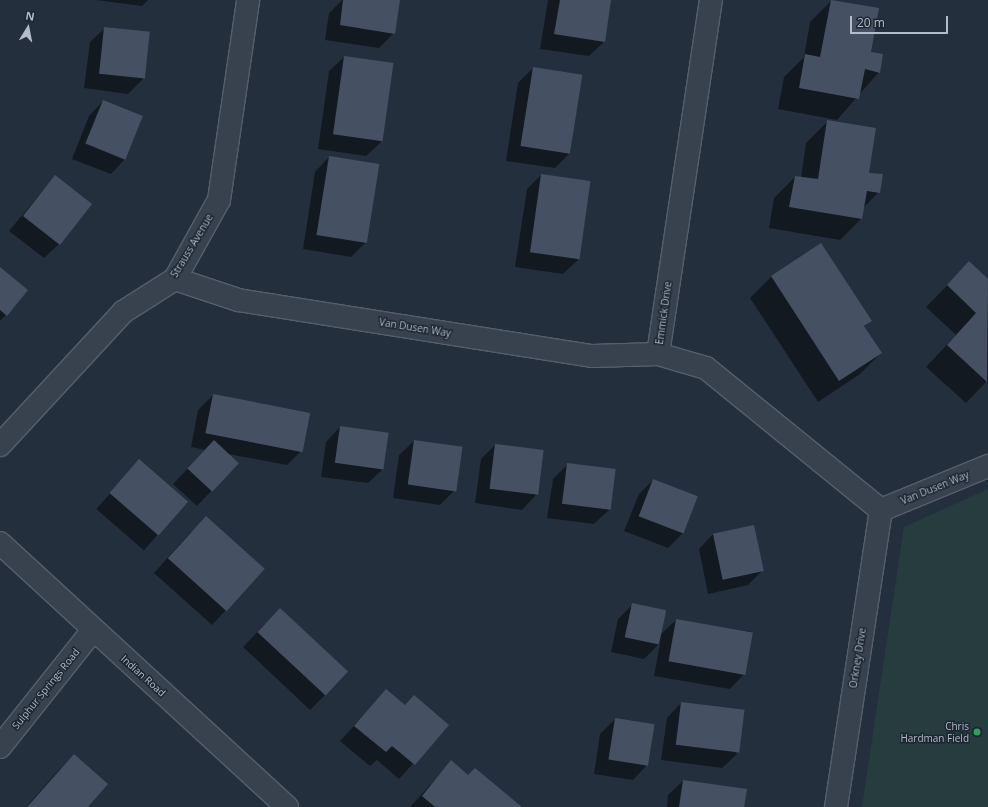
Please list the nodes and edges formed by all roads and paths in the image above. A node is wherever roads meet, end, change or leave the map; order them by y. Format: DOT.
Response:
graph roads {
  1 [pos="248,0"];
  2 [pos="711,0"];
  3 [pos="175,279"];
  4 [pos="658,354"];
  5 [pos="0,445"];
  6 [pos="988,466"];
  7 [pos="881,510"];
  8 [pos="0,543"];
  9 [pos="93,630"];
  10 [pos="0,747"];
  11 [pos="287,807"];
  12 [pos="836,807"];
  1 -- 3 [label="street, Strauss Avenue"];
  2 -- 4 [label="street, Emmick Drive"];
  3 -- 4 [label="street, Van Dusen Way"];
  3 -- 5 [label="street, Strauss Avenue"];
  4 -- 7 [label="street, Emmick Drive"];
  6 -- 7 [label="street, Van Dusen Way"];
  7 -- 12 [label="street, Orkney Drive"];
  8 -- 9 [label="street, Indian Road"];
  9 -- 10 [label="street, Sulphur Springs Road"];
  9 -- 11 [label="street, Indian Road"];
}
